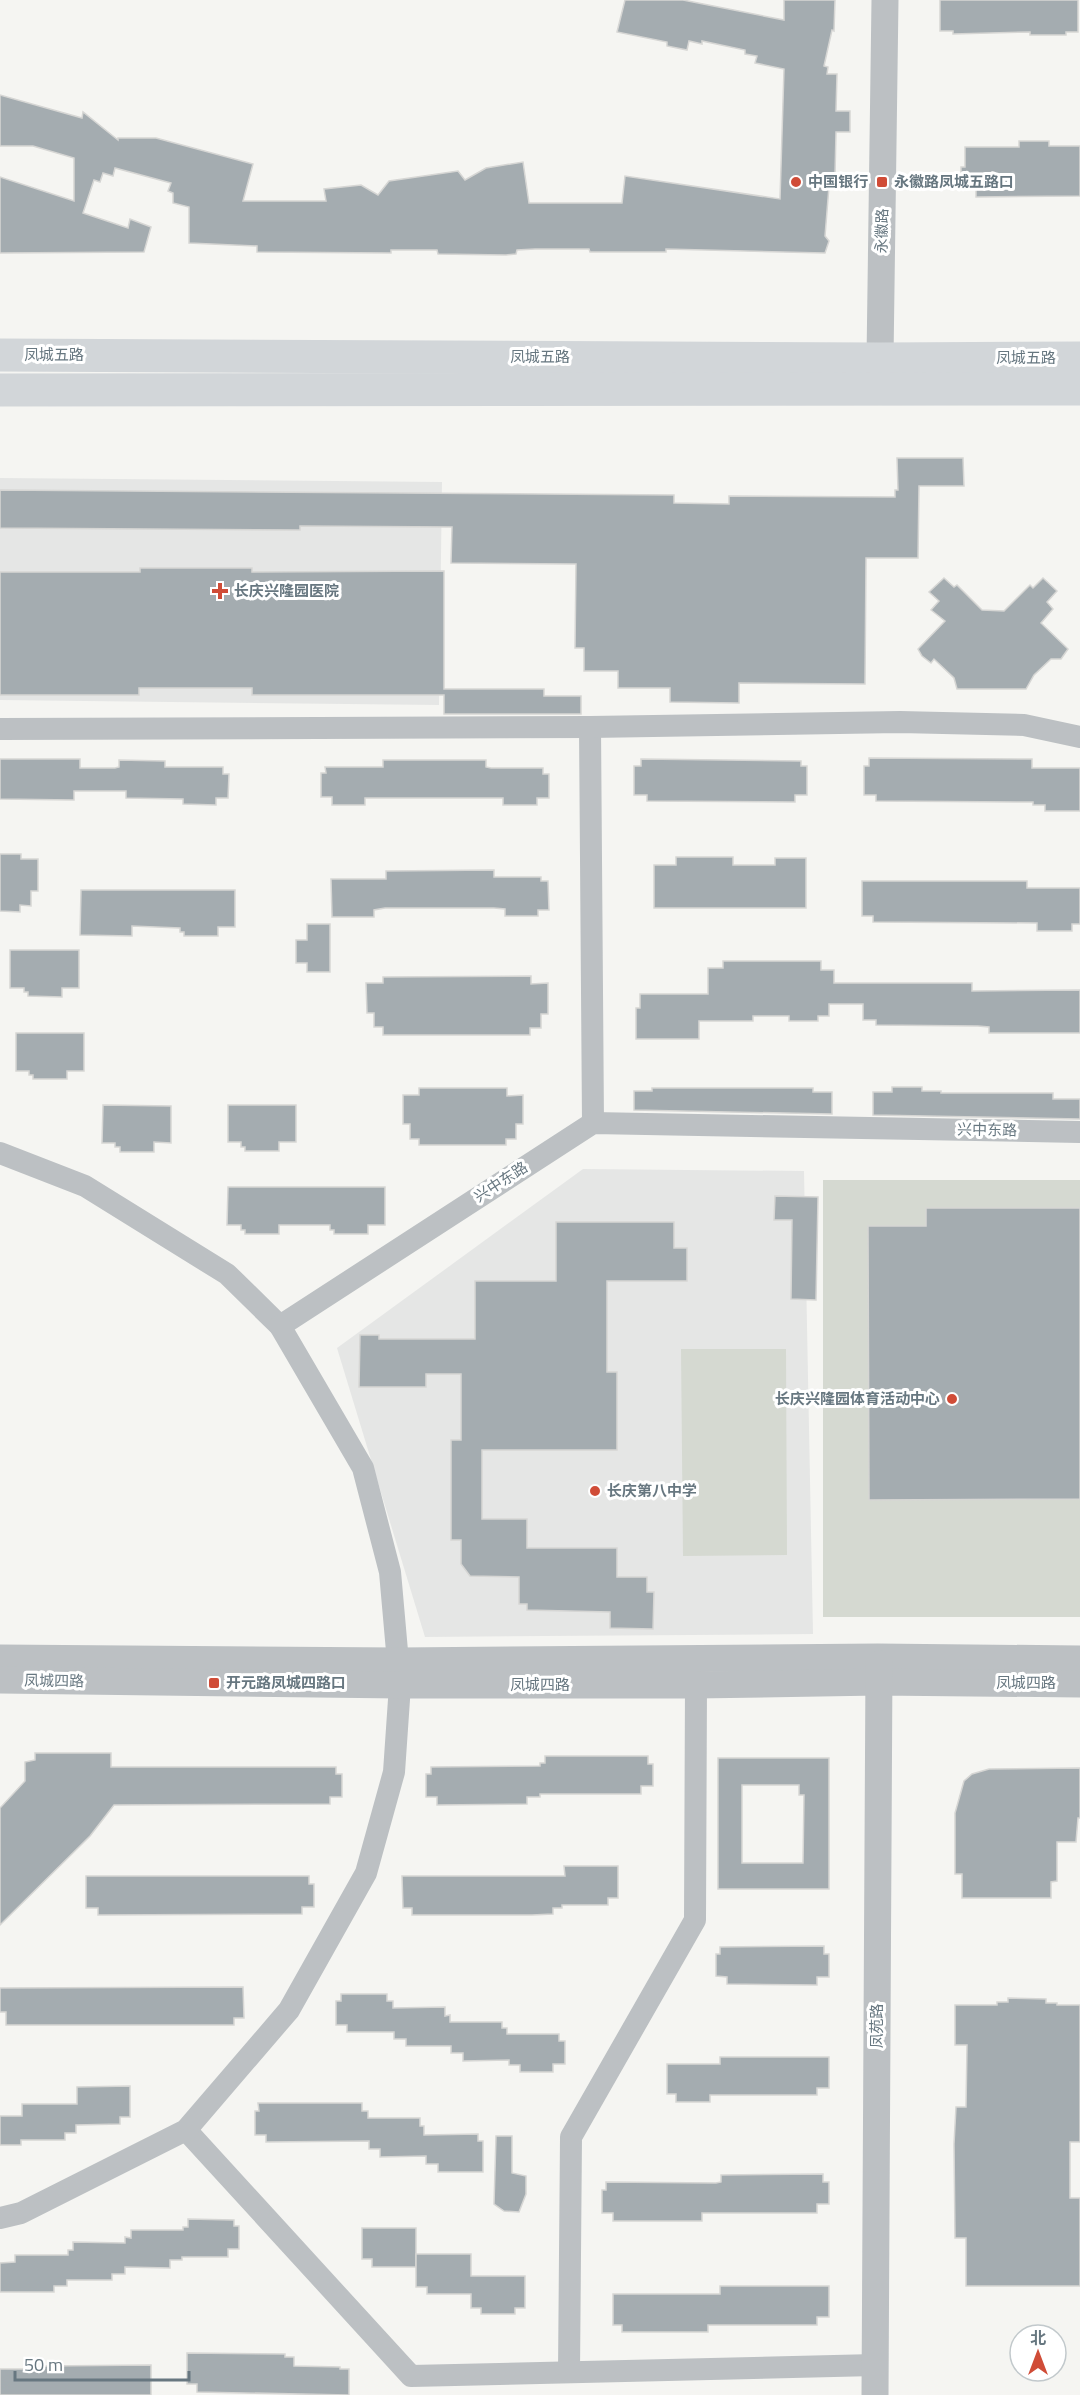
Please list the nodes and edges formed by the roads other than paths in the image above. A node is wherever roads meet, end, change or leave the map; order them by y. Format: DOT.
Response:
graph roads {
  1 [pos="885,0"];
  2 [pos="0,355"];
  3 [pos="1080,358"];
  4 [pos="881,374"];
  5 [pos="1080,389"];
  6 [pos="0,390"];
  7 [pos="590,727"];
  8 [pos="0,729"];
  9 [pos="1080,737"];
  10 [pos="593,1123"];
  11 [pos="1080,1132"];
  12 [pos="0,1153"];
  13 [pos="280,1326"];
  14 [pos="0,1658"];
  15 [pos="1080,1659"];
  16 [pos="879,1670"];
  17 [pos="399,1673"];
  18 [pos="0,1680"];
  19 [pos="1080,1684"];
  20 [pos="696,1685"];
  21 [pos="186,2130"];
  22 [pos="0,2218"];
  23 [pos="875,2365"];
  24 [pos="568,2372"];
  25 [pos="875,2395"];
  1 -- 4 [label="street, 永徽路"];
  2 -- 4 [label="main road, 凤城五路"];
  3 -- 4 [label="main road, 凤城五路"];
  4 -- 5 [label="main road, 凤城五路"];
  4 -- 6 [label="main road, 凤城五路"];
  7 -- 8 [label="street"];
  7 -- 9 [label="street"];
  7 -- 10 [label="street"];
  10 -- 11 [label="street, 兴中东路"];
  10 -- 13 [label="street, 兴中东路"];
  12 -- 13 [label="street"];
  13 -- 17 [label="street"];
  14 -- 17 [label="street, 凤城四路"];
  15 -- 16 [label="street, 凤城四路"];
  16 -- 17 [label="street, 凤城四路"];
  16 -- 19 [label="street, 凤城四路"];
  16 -- 20 [label="street, 凤城四路"];
  16 -- 23 [label="street, 凤苑路"];
  17 -- 18 [label="street, 凤城四路"];
  17 -- 20 [label="street, 凤城四路"];
  17 -- 21 [label="street"];
  20 -- 24 [label="street"];
  21 -- 22 [label="street"];
  21 -- 24 [label="street"];
  23 -- 24 [label="street"];
  23 -- 25 [label="street, 凤苑路"];
}
